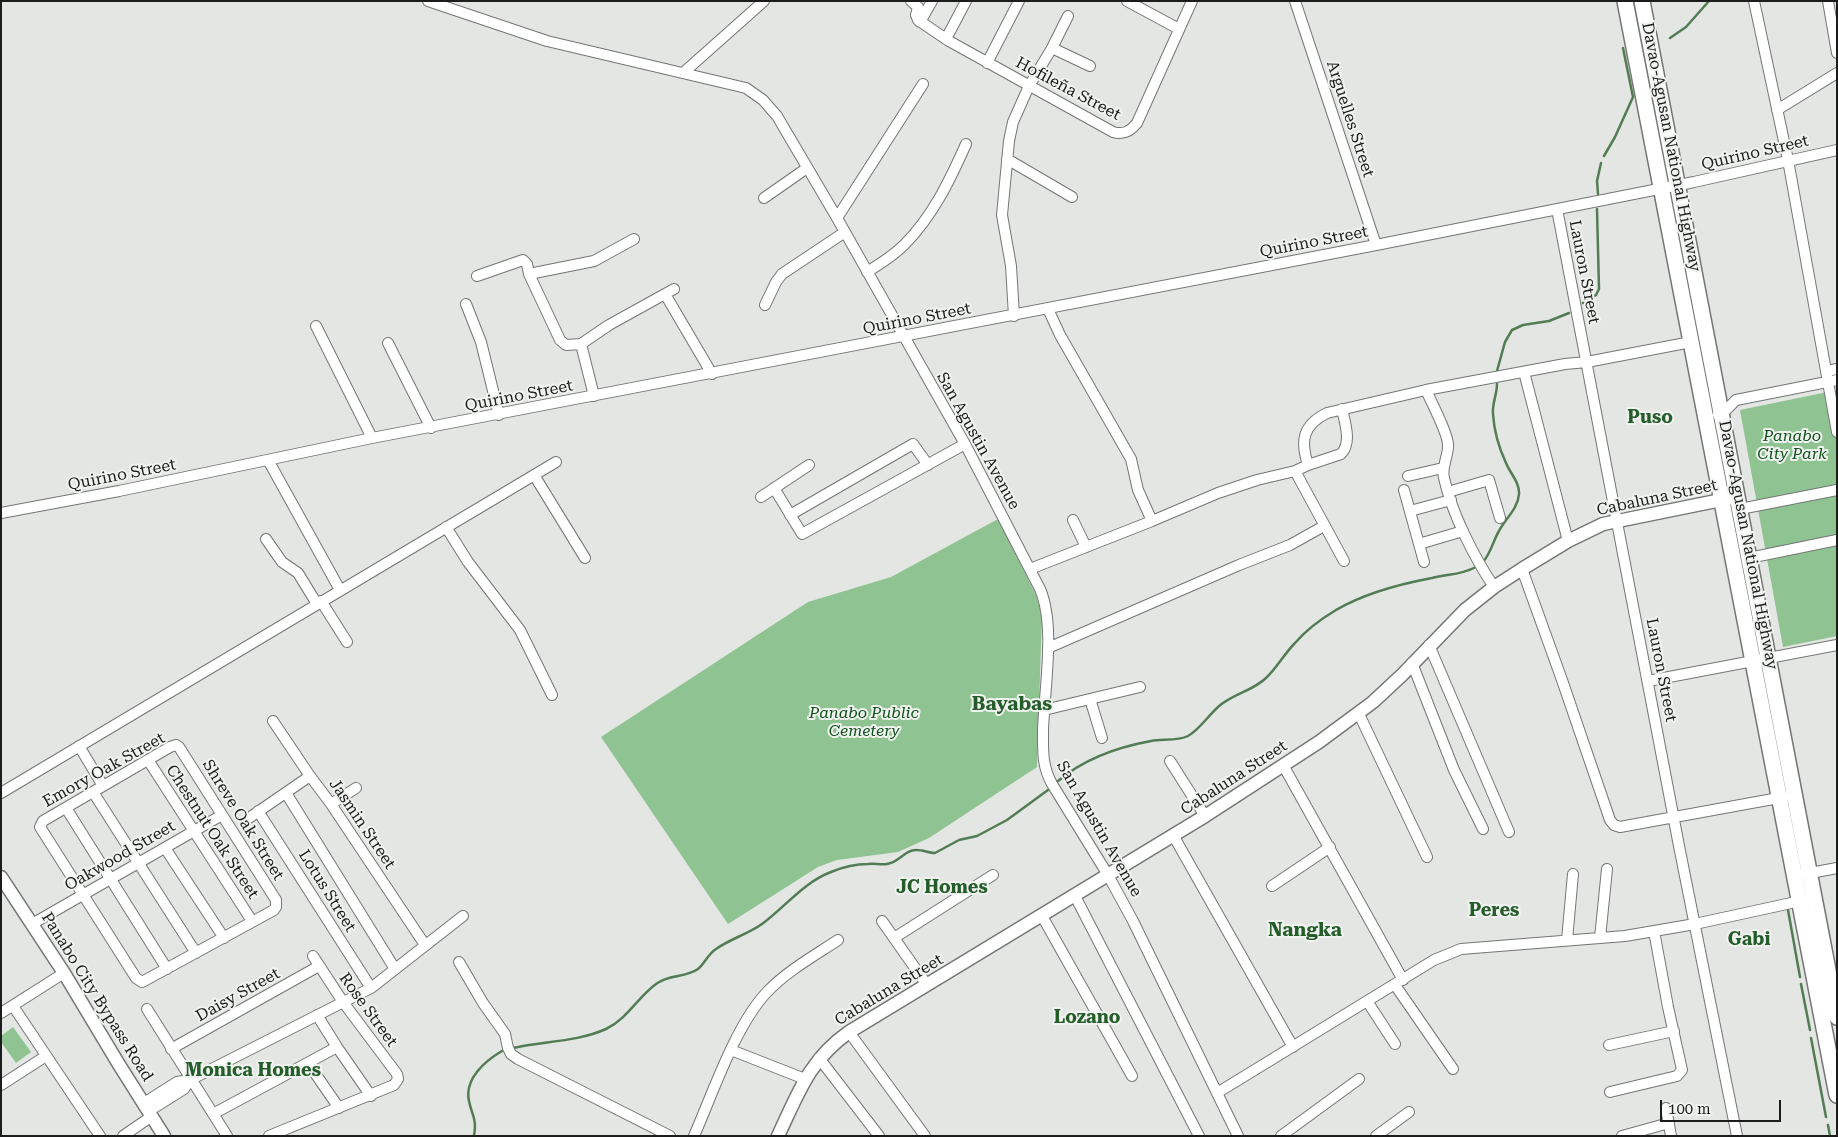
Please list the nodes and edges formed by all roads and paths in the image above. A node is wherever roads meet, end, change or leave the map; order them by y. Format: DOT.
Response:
graph roads {
  1 [pos="428,1"];
  2 [pos="764,1"];
  3 [pos="911,1"];
  4 [pos="932,1"];
  5 [pos="966,1"];
  6 [pos="1019,1"];
  7 [pos="1127,1"];
  8 [pos="1192,1"];
  9 [pos="1295,1"];
  10 [pos="1625,1"];
  11 [pos="1642,1"];
  12 [pos="1754,1"];
  13 [pos="1828,1"];
  14 [pos="1068,16"];
  15 [pos="920,22"];
  16 [pos="1179,29"];
  17 [pos="946,40"];
  18 [pos="1052,48"];
  19 [pos="1837,53"];
  20 [pos="988,63"];
  21 [pos="1090,66"];
  22 [pos="683,73"];
  23 [pos="1837,73"];
  24 [pos="923,84"];
  25 [pos="1029,86"];
  26 [pos="1777,110"];
  27 [pos="966,144"];
  28 [pos="1837,150"];
  29 [pos="1007,159"];
  30 [pos="1788,160"];
  31 [pos="807,168"];
  32 [pos="1678,185"];
  33 [pos="1660,188"];
  34 [pos="1072,196"];
  35 [pos="764,198"];
  36 [pos="1557,209"];
  37 [pos="837,218"];
  38 [pos="845,232"];
  39 [pos="634,239"];
  40 [pos="1376,245"];
  41 [pos="867,272"];
  42 [pos="529,274"];
  43 [pos="477,276"];
  44 [pos="466,304"];
  45 [pos="765,305"];
  46 [pos="1048,309"];
  47 [pos="1014,316"];
  48 [pos="316,326"];
  49 [pos="903,338"];
  50 [pos="1691,342"];
  51 [pos="388,343"];
  52 [pos="581,344"];
  53 [pos="1586,362"];
  54 [pos="1837,369"];
  55 [pos="1826,371"];
  56 [pos="1524,372"];
  57 [pos="712,374"];
  58 [pos="1832,381"];
  59 [pos="1426,390"];
  60 [pos="594,396"];
  61 [pos="1342,410"];
  62 [pos="1722,414"];
  63 [pos="499,415"];
  64 [pos="1706,418"];
  65 [pos="431,428"];
  66 [pos="1837,432"];
  67 [pos="372,438"];
  68 [pos="965,444"];
  69 [pos="268,460"];
  70 [pos="556,462"];
  71 [pos="809,465"];
  72 [pos="928,465"];
  73 [pos="1308,465"];
  74 [pos="1443,468"];
  75 [pos="1295,471"];
  76 [pos="534,475"];
  77 [pos="1408,476"];
  78 [pos="774,488"];
  79 [pos="1404,490"];
  80 [pos="1837,490"];
  81 [pos="1450,496"];
  82 [pos="761,497"];
  83 [pos="1722,500"];
  84 [pos="1739,503"];
  85 [pos="1410,510"];
  86 [pos="1,513"];
  87 [pos="790,515"];
  88 [pos="1500,518"];
  89 [pos="1073,520"];
  90 [pos="1617,520"];
  91 [pos="1152,521"];
  92 [pos="1324,526"];
  93 [pos="446,527"];
  94 [pos="1463,531"];
  95 [pos="266,539"];
  96 [pos="1837,540"];
  97 [pos="1568,541"];
  98 [pos="1419,544"];
  99 [pos="1086,547"];
  100 [pos="585,558"];
  101 [pos="1749,558"];
  102 [pos="1344,561"];
  103 [pos="1733,561"];
  104 [pos="1424,562"];
  105 [pos="1030,569"];
  106 [pos="1522,569"];
  107 [pos="1494,587"];
  108 [pos="340,590"];
  109 [pos="319,602"];
  110 [pos="347,642"];
  111 [pos="1429,645"];
  112 [pos="1837,645"];
  113 [pos="1048,648"];
  114 [pos="1768,658"];
  115 [pos="1753,661"];
  116 [pos="1412,663"];
  117 [pos="1648,681"];
  118 [pos="1140,687"];
  119 [pos="552,695"];
  120 [pos="1090,699"];
  121 [pos="1044,710"];
  122 [pos="1358,714"];
  123 [pos="273,721"];
  124 [pos="1102,738"];
  125 [pos="79,746"];
  126 [pos="179,747"];
  127 [pos="148,760"];
  128 [pos="1170,761"];
  129 [pos="1283,765"];
  130 [pos="310,776"];
  131 [pos="104,786"];
  132 [pos="356,788"];
  133 [pos="93,792"];
  134 [pos="286,793"];
  135 [pos="1,794"];
  136 [pos="1786,796"];
  137 [pos="331,804"];
  138 [pos="66,808"];
  139 [pos="258,811"];
  140 [pos="222,814"];
  141 [pos="1205,816"];
  142 [pos="1674,817"];
  143 [pos="249,818"];
  144 [pos="1483,829"];
  145 [pos="193,831"];
  146 [pos="1509,832"];
  147 [pos="1173,836"];
  148 [pos="1330,847"];
  149 [pos="165,848"];
  150 [pos="1427,857"];
  151 [pos="138,863"];
  152 [pos="1837,868"];
  153 [pos="1607,869"];
  154 [pos="1573,874"];
  155 [pos="1809,874"];
  156 [pos="993,875"];
  157 [pos="1108,875"];
  158 [pos="1,877"];
  159 [pos="1794,877"];
  160 [pos="110,879"];
  161 [pos="1272,886"];
  162 [pos="82,895"];
  163 [pos="1075,896"];
  164 [pos="1814,898"];
  165 [pos="1799,901"];
  166 [pos="462,916"];
  167 [pos="1042,916"];
  168 [pos="882,921"];
  169 [pos="252,922"];
  170 [pos="32,924"];
  171 [pos="1695,924"];
  172 [pos="1654,931"];
  173 [pos="224,938"];
  174 [pos="894,938"];
  175 [pos="1600,938"];
  176 [pos="838,940"];
  177 [pos="1567,940"];
  178 [pos="425,945"];
  179 [pos="196,953"];
  180 [pos="312,956"];
  181 [pos="459,962"];
  182 [pos="319,966"];
  183 [pos="167,969"];
  184 [pos="395,969"];
  185 [pos="64,973"];
  186 [pos="1399,982"];
  187 [pos="927,985"];
  188 [pos="371,988"];
  189 [pos="1368,1001"];
  190 [pos="343,1002"];
  191 [pos="13,1006"];
  192 [pos="147,1009"];
  193 [pos="1,1013"];
  194 [pos="318,1015"];
  195 [pos="1837,1017"];
  196 [pos="1674,1031"];
  197 [pos="849,1032"];
  198 [pos="1831,1033"];
  199 [pos="1395,1044"];
  200 [pos="1608,1044"];
  201 [pos="337,1046"];
  202 [pos="1293,1048"];
  203 [pos="171,1049"];
  204 [pos="731,1050"];
  205 [pos="46,1056"];
  206 [pos="819,1058"];
  207 [pos="308,1063"];
  208 [pos="1453,1068"];
  209 [pos="1132,1076"];
  210 [pos="804,1079"];
  211 [pos="1359,1079"];
  212 [pos="190,1080"];
  213 [pos="1,1086"];
  214 [pos="1610,1092"];
  215 [pos="1217,1093"];
  216 [pos="1837,1095"];
  217 [pos="371,1096"];
  218 [pos="339,1108"];
  219 [pos="1666,1108"];
  220 [pos="148,1110"];
  221 [pos="1409,1112"];
  222 [pos="213,1114"];
  223 [pos="1669,1122"];
  224 [pos="100,1136"];
  225 [pos="123,1136"];
  226 [pos="164,1136"];
  227 [pos="227,1136"];
  228 [pos="269,1136"];
  229 [pos="670,1136"];
  230 [pos="694,1136"];
  231 [pos="778,1136"];
  232 [pos="879,1136"];
  233 [pos="925,1136"];
  234 [pos="1199,1136"];
  235 [pos="1238,1136"];
  236 [pos="1281,1136"];
  237 [pos="1376,1136"];
  238 [pos="1622,1136"];
  239 [pos="1671,1136"];
  240 [pos="1737,1136"];
  1 -- 22 [label="street, San Agustin Avenue"];
  2 -- 22 [label="street"];
  3 -- 15 [label="street"];
  4 -- 15 [label="street"];
  5 -- 17 [label="street"];
  6 -- 20 [label="street"];
  7 -- 16 [label="street"];
  8 -- 16 [label="street, Hofileña Street"];
  9 -- 40 [label="street, Arguelles Street"];
  10 -- 33 [label="highway, Davao-Agusan National Highway"];
  11 -- 32 [label="highway, Davao-Agusan National Highway"];
  12 -- 26 [label="street"];
  13 -- 19 [label="street"];
  14 -- 18 [label="street"];
  15 -- 17 [label="street, Hofileña Street"];
  16 -- 25 [label="street, Hofileña Street"];
  17 -- 20 [label="street, Hofileña Street"];
  18 -- 21 [label="street"];
  18 -- 25 [label="street"];
  20 -- 25 [label="street, Hofileña Street"];
  22 -- 31 [label="street, San Agustin Avenue"];
  23 -- 26 [label="street"];
  24 -- 37 [label="street"];
  25 -- 29 [label="street"];
  26 -- 30 [label="street"];
  27 -- 41 [label="street"];
  28 -- 30 [label="street, Quirino Street"];
  29 -- 34 [label="street"];
  29 -- 47 [label="street"];
  30 -- 32 [label="street, Quirino Street"];
  30 -- 55 [label="street"];
  31 -- 35 [label="street"];
  31 -- 37 [label="street, San Agustin Avenue"];
  32 -- 33 [label="street, Quirino Street"];
  32 -- 62 [label="highway, Davao-Agusan National Highway"];
  33 -- 36 [label="street, Quirino Street"];
  33 -- 50 [label="highway, Davao-Agusan National Highway"];
  36 -- 40 [label="street, Quirino Street"];
  36 -- 53 [label="street, Lauron Street"];
  37 -- 38 [label="street, San Agustin Avenue"];
  38 -- 41 [label="street, San Agustin Avenue"];
  38 -- 45 [label="street"];
  39 -- 42 [label="street"];
  40 -- 46 [label="street, Quirino Street"];
  41 -- 49 [label="street, San Agustin Avenue"];
  42 -- 43 [label="street"];
  42 -- 52 [label="street"];
  44 -- 63 [label="street"];
  46 -- 47 [label="street, Quirino Street"];
  46 -- 91 [label="street"];
  47 -- 49 [label="street, Quirino Street"];
  48 -- 67 [label="street"];
  49 -- 57 [label="street, Quirino Street"];
  49 -- 68 [label="street, San Agustin Avenue"];
  50 -- 53 [label="street"];
  50 -- 64 [label="highway, Davao-Agusan National Highway"];
  51 -- 65 [label="street"];
  52 -- 57 [label="street"];
  52 -- 60 [label="street"];
  53 -- 56 [label="street"];
  53 -- 90 [label="street, Lauron Street"];
  54 -- 55 [label="street"];
  55 -- 58 [label="street"];
  56 -- 59 [label="street"];
  56 -- 97 [label="street"];
  57 -- 60 [label="street, Quirino Street"];
  58 -- 62 [label="street"];
  58 -- 66 [label="street"];
  59 -- 61 [label="street"];
  59 -- 74 [label="street"];
  60 -- 63 [label="street, Quirino Street"];
  61 -- 73 [label="street"];
  61 -- 73 [label="street"];
  62 -- 64 [label="street"];
  62 -- 84 [label="highway, Davao-Agusan National Highway"];
  63 -- 65 [label="street, Quirino Street"];
  64 -- 83 [label="highway, Davao-Agusan National Highway"];
  65 -- 67 [label="street, Quirino Street"];
  67 -- 69 [label="street, Quirino Street"];
  68 -- 72 [label="street"];
  68 -- 105 [label="street, San Agustin Avenue"];
  69 -- 86 [label="street, Quirino Street"];
  69 -- 108 [label="street"];
  70 -- 76 [label="street"];
  71 -- 78 [label="street"];
  72 -- 87 [label="street"];
  72 -- 87 [label="street"];
  73 -- 75 [label="street"];
  74 -- 77 [label="street"];
  74 -- 81 [label="street"];
  75 -- 91 [label="street"];
  75 -- 92 [label="street"];
  76 -- 93 [label="street"];
  76 -- 100 [label="street"];
  78 -- 82 [label="street"];
  78 -- 87 [label="street"];
  79 -- 85 [label="street"];
  80 -- 84 [label="street"];
  81 -- 85 [label="street"];
  81 -- 88 [label="street"];
  81 -- 94 [label="street"];
  83 -- 84 [label="main road, Cabaluna Street"];
  83 -- 90 [label="main road, Cabaluna Street"];
  83 -- 103 [label="highway, Davao-Agusan National Highway"];
  84 -- 101 [label="highway, Davao-Agusan National Highway"];
  85 -- 98 [label="street"];
  89 -- 99 [label="street"];
  90 -- 97 [label="main road, Cabaluna Street"];
  90 -- 117 [label="street, Lauron Street"];
  91 -- 99 [label="street"];
  92 -- 102 [label="street"];
  92 -- 113 [label="street"];
  93 -- 108 [label="street"];
  93 -- 119 [label="street"];
  94 -- 98 [label="street"];
  94 -- 107 [label="street"];
  95 -- 109 [label="street"];
  96 -- 101 [label="street"];
  97 -- 106 [label="main road, Cabaluna Street"];
  98 -- 104 [label="street"];
  99 -- 105 [label="street"];
  101 -- 103 [label="highway"];
  101 -- 114 [label="highway, Davao-Agusan National Highway"];
  103 -- 115 [label="highway, Davao-Agusan National Highway"];
  105 -- 113 [label="street, San Agustin Avenue"];
  106 -- 107 [label="main road, Cabaluna Street"];
  106 -- 142 [label="street"];
  107 -- 111 [label="main road, Cabaluna Street"];
  108 -- 109 [label="street"];
  109 -- 110 [label="street"];
  109 -- 125 [label="street"];
  111 -- 116 [label="main road, Cabaluna Street"];
  111 -- 146 [label="street"];
  112 -- 114 [label="street"];
  113 -- 121 [label="street, San Agustin Avenue"];
  114 -- 115 [label="street"];
  114 -- 136 [label="highway, Davao-Agusan National Highway"];
  115 -- 117 [label="street"];
  115 -- 136 [label="highway, Davao-Agusan National Highway"];
  116 -- 122 [label="main road, Cabaluna Street"];
  116 -- 144 [label="street"];
  117 -- 142 [label="street, Lauron Street"];
  118 -- 120 [label="street"];
  120 -- 121 [label="street"];
  120 -- 124 [label="street"];
  121 -- 157 [label="street, San Agustin Avenue"];
  122 -- 129 [label="main road, Cabaluna Street"];
  122 -- 150 [label="street"];
  123 -- 130 [label="street, Jasmin Street"];
  125 -- 131 [label="street"];
  125 -- 135 [label="street"];
  126 -- 127 [label="street, Emory Oak Street"];
  126 -- 140 [label="street, Shreve Oak Street"];
  127 -- 131 [label="street, Emory Oak Street"];
  127 -- 145 [label="street, Chestnut Oak Street"];
  128 -- 141 [label="street"];
  129 -- 141 [label="main road, Cabaluna Street"];
  129 -- 148 [label="street"];
  130 -- 134 [label="street"];
  130 -- 137 [label="street, Jasmin Street"];
  131 -- 133 [label="street, Emory Oak Street"];
  132 -- 137 [label="street"];
  133 -- 138 [label="street, Emory Oak Street"];
  133 -- 151 [label="street"];
  134 -- 139 [label="street"];
  134 -- 184 [label="street"];
  136 -- 142 [label="street"];
  136 -- 155 [label="highway, Davao-Agusan National Highway"];
  136 -- 159 [label="highway, Davao-Agusan National Highway"];
  137 -- 178 [label="street, Jasmin Street"];
  138 -- 160 [label="street"];
  138 -- 162 [label="street, Emory Oak Street"];
  139 -- 143 [label="street"];
  139 -- 188 [label="street, Lotus Street"];
  140 -- 145 [label="street, Oakwood Street"];
  140 -- 169 [label="street, Shreve Oak Street"];
  141 -- 147 [label="main road, Cabaluna Street"];
  142 -- 171 [label="street, Lauron Street"];
  145 -- 149 [label="street, Oakwood Street"];
  145 -- 169 [label="street, Chestnut Oak Street"];
  147 -- 157 [label="main road, Cabaluna Street"];
  147 -- 202 [label="street"];
  148 -- 161 [label="street"];
  148 -- 186 [label="street"];
  149 -- 151 [label="street, Oakwood Street"];
  149 -- 173 [label="street"];
  151 -- 160 [label="street, Oakwood Street"];
  151 -- 179 [label="street"];
  152 -- 155 [label="street"];
  153 -- 175 [label="street"];
  154 -- 177 [label="street"];
  155 -- 159 [label="street"];
  155 -- 164 [label="highway, Davao-Agusan National Highway"];
  156 -- 174 [label="street"];
  157 -- 163 [label="main road, Cabaluna Street"];
  157 -- 215 [label="street, San Agustin Avenue"];
  158 -- 170 [label="main road, Panabo City Bypass Road"];
  159 -- 165 [label="highway, Davao-Agusan National Highway"];
  160 -- 162 [label="street, Oakwood Street"];
  160 -- 183 [label="street"];
  162 -- 170 [label="street, Oakwood Street"];
  162 -- 183 [label="street"];
  163 -- 167 [label="main road, Cabaluna Street"];
  163 -- 234 [label="street"];
  164 -- 165 [label="street"];
  164 -- 195 [label="highway, Davao-Agusan National Highway"];
  165 -- 171 [label="street"];
  165 -- 198 [label="highway, Davao-Agusan National Highway"];
  166 -- 178 [label="street"];
  167 -- 187 [label="main road, Cabaluna Street"];
  167 -- 209 [label="street"];
  168 -- 174 [label="street"];
  169 -- 173 [label="street"];
  170 -- 185 [label="main road, Panabo City Bypass Road"];
  171 -- 172 [label="street"];
  171 -- 240 [label="street, Lauron Street"];
  172 -- 175 [label="street"];
  172 -- 196 [label="street"];
  173 -- 179 [label="street"];
  174 -- 187 [label="street"];
  175 -- 177 [label="street"];
  176 -- 204 [label="street"];
  177 -- 186 [label="street"];
  178 -- 184 [label="street"];
  179 -- 183 [label="street"];
  180 -- 182 [label="street, Rose Street"];
  181 -- 229 [label="street"];
  182 -- 190 [label="street, Rose Street"];
  182 -- 203 [label="street, Daisy Street"];
  184 -- 188 [label="street"];
  185 -- 191 [label="street"];
  185 -- 220 [label="main road, Panabo City Bypass Road"];
  186 -- 189 [label="street"];
  186 -- 208 [label="street"];
  187 -- 197 [label="main road, Cabaluna Street"];
  188 -- 190 [label="street"];
  189 -- 199 [label="street"];
  189 -- 202 [label="street"];
  190 -- 194 [label="street"];
  190 -- 217 [label="street, Rose Street"];
  191 -- 193 [label="street"];
  191 -- 205 [label="street"];
  192 -- 203 [label="street"];
  194 -- 201 [label="street"];
  194 -- 212 [label="street"];
  196 -- 200 [label="street"];
  196 -- 214 [label="street"];
  197 -- 206 [label="main road, Cabaluna Street"];
  197 -- 233 [label="street"];
  198 -- 216 [label="highway, Davao-Agusan National Highway"];
  201 -- 207 [label="street"];
  201 -- 217 [label="street"];
  202 -- 215 [label="street"];
  203 -- 212 [label="street"];
  204 -- 210 [label="street"];
  204 -- 230 [label="street"];
  205 -- 213 [label="street"];
  205 -- 224 [label="street"];
  206 -- 210 [label="main road, Cabaluna Street"];
  206 -- 232 [label="street"];
  207 -- 218 [label="street"];
  207 -- 222 [label="street"];
  210 -- 231 [label="main road, Cabaluna Street"];
  211 -- 236 [label="street"];
  212 -- 220 [label="street"];
  212 -- 222 [label="street"];
  215 -- 235 [label="street, San Agustin Avenue"];
  217 -- 218 [label="street"];
  218 -- 228 [label="street"];
  219 -- 223 [label="street"];
  220 -- 225 [label="street"];
  220 -- 226 [label="main road, Panabo City Bypass Road"];
  221 -- 237 [label="street"];
  222 -- 227 [label="street"];
  223 -- 238 [label="street"];
  223 -- 239 [label="street"];
}
